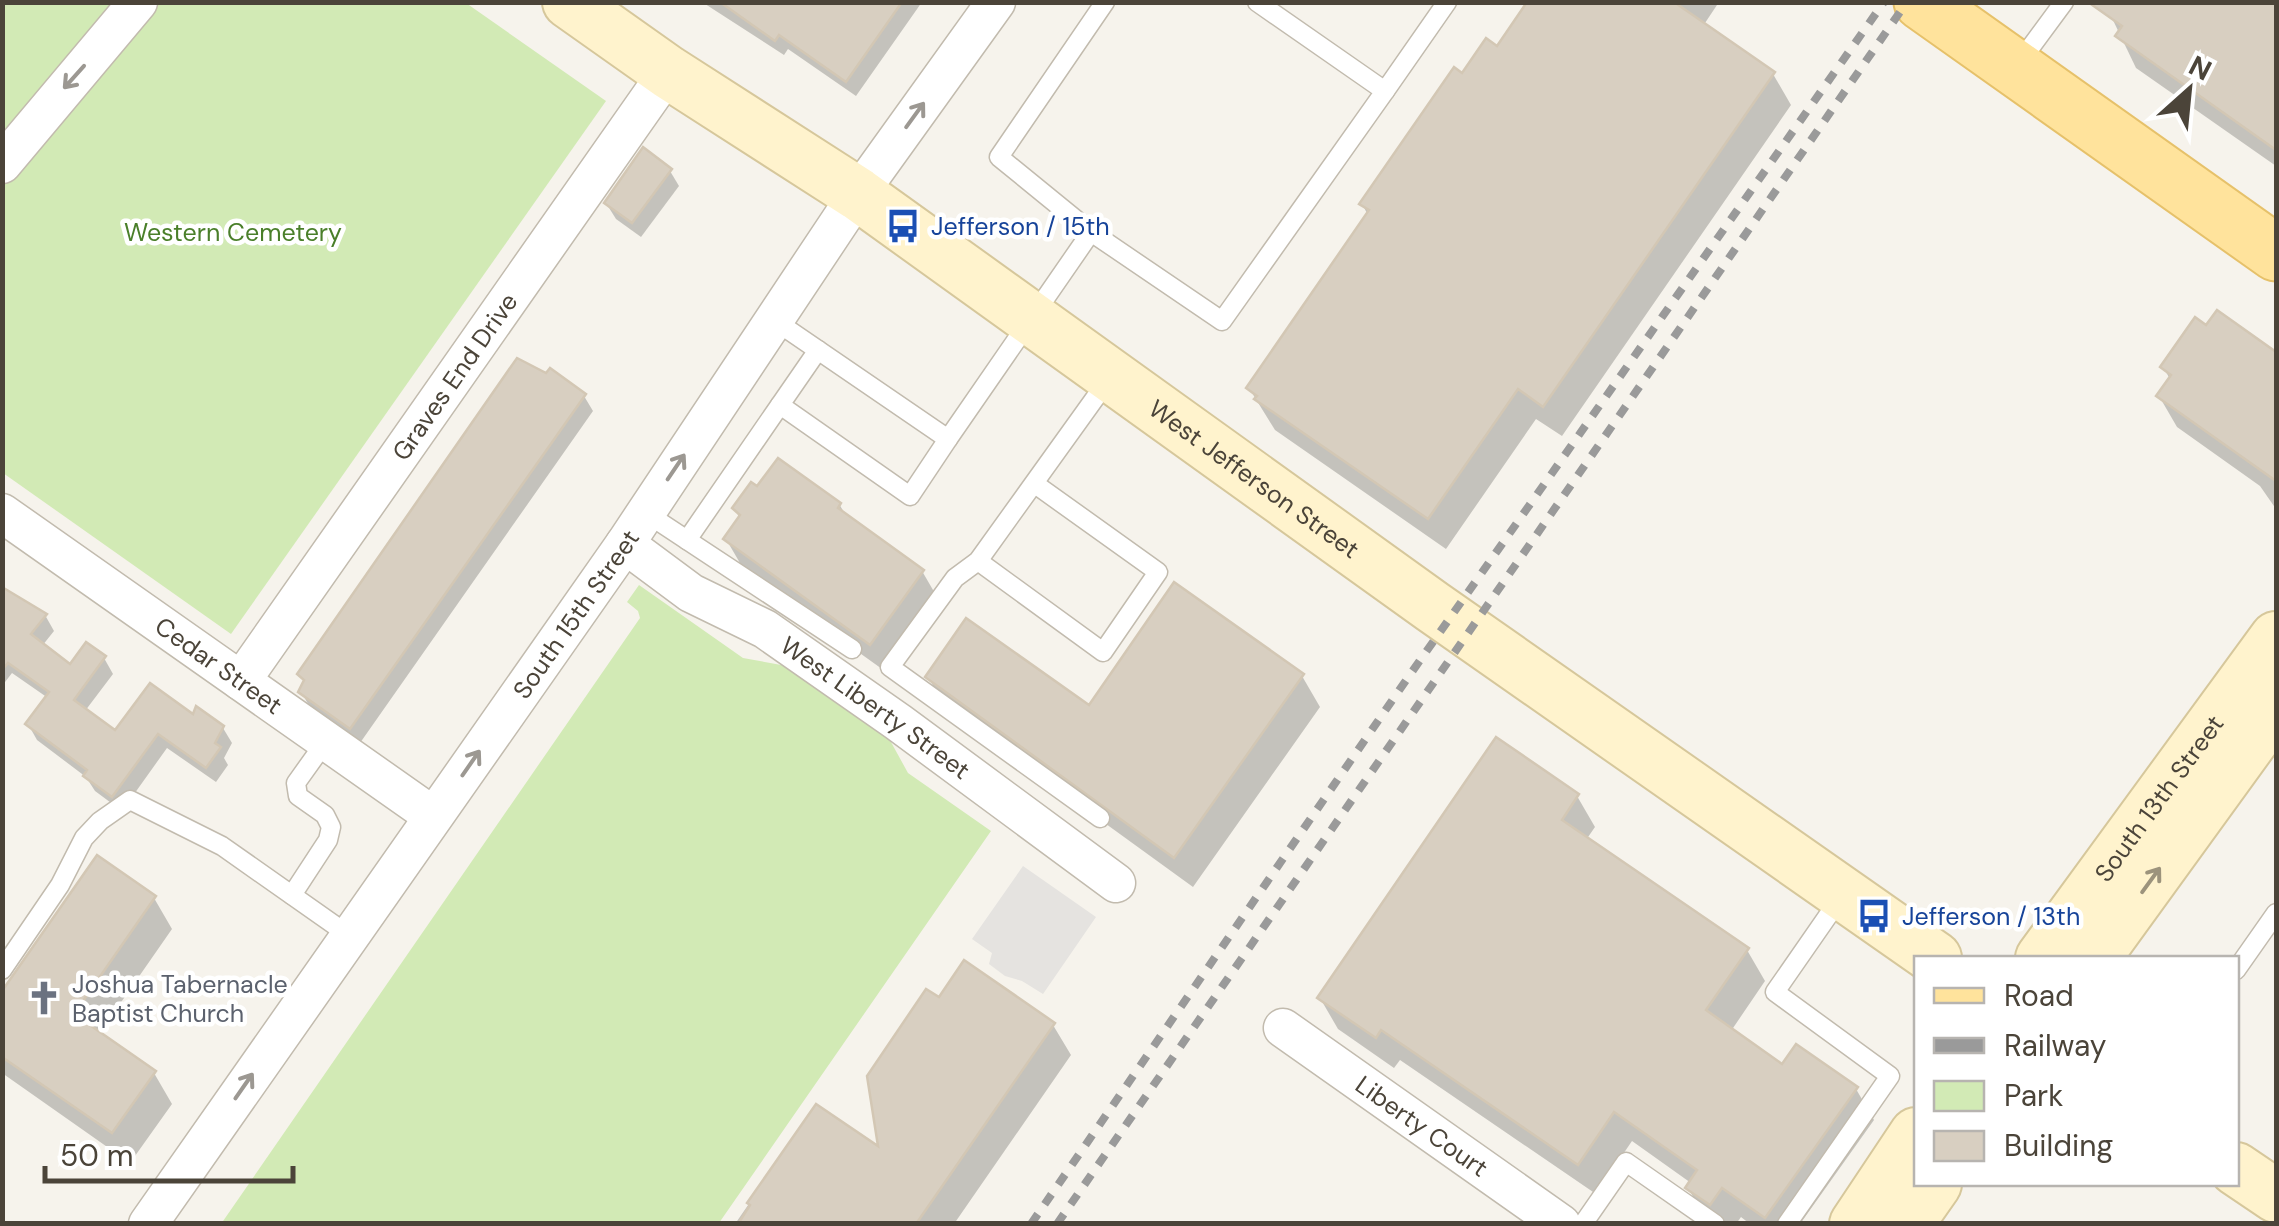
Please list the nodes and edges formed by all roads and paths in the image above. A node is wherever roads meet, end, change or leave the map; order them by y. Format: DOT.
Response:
graph roads {
  1 [pos="138,2"];
  2 [pos="570,2"];
  3 [pos="996,2"];
  4 [pos="1105,2"];
  5 [pos="1257,2"];
  6 [pos="1447,2"];
  7 [pos="1922,2"];
  8 [pos="2064,2"];
  9 [pos="2015,68"];
  10 [pos="668,72"];
  11 [pos="1385,91"];
  12 [pos="2,164"];
  13 [pos="858,194"];
  14 [pos="1091,232"];
  15 [pos="2276,253"];
  16 [pos="1030,318"];
  17 [pos="774,320"];
  18 [pos="818,350"];
  19 [pos="1111,376"];
  20 [pos="780,405"];
  21 [pos="948,439"];
  22 [pos="1035,484"];
  23 [pos="646,512"];
  24 [pos="2,513"];
  25 [pos="688,540"];
  26 [pos="625,544"];
  27 [pos="978,561"];
  28 [pos="2276,638"];
  29 [pos="852,649"];
  30 [pos="241,681"];
  31 [pos="2273,720"];
  32 [pos="326,741"];
  33 [pos="434,816"];
  34 [pos="1100,818"];
  35 [pos="1116,884"];
  36 [pos="1843,894"];
  37 [pos="292,895"];
  38 [pos="2276,913"];
  39 [pos="350,936"];
  40 [pos="1932,956"];
  41 [pos="2043,956"];
  42 [pos="2096,956"];
  43 [pos="2239,966"];
  44 [pos="2,970"];
  45 [pos="1283,1028"];
  46 [pos="1914,1137"];
  47 [pos="2239,1171"];
  48 [pos="1934,1186"];
  49 [pos="2276,1196"];
  50 [pos="148,1224"];
  51 [pos="1561,1224"];
  52 [pos="1582,1224"];
  53 [pos="1716,1224"];
  54 [pos="1786,1224"];
  55 [pos="1856,1224"];
  56 [pos="1907,1224"];
  1 -- 12 [label="street, one-way"];
  2 -- 10 [label="street, West Jefferson Street"];
  13 -- 3 [label="street, South 15th Street, one-way"];
  4 -- 14 [label="lane"];
  5 -- 11 [label="lane"];
  6 -- 11 [label="lane"];
  7 -- 9 [label="main road"];
  8 -- 9 [label="lane"];
  9 -- 15 [label="main road"];
  10 -- 13 [label="street, West Jefferson Street"];
  10 -- 30 [label="street, Graves End Drive"];
  11 -- 14 [label="lane"];
  13 -- 16 [label="street, West Jefferson Street"];
  13 -- 17 [label="street, South 15th Street"];
  14 -- 16 [label="lane"];
  16 -- 19 [label="street, West Jefferson Street"];
  16 -- 21 [label="lane"];
  17 -- 18 [label="lane"];
  23 -- 17 [label="street, South 15th Street, one-way"];
  18 -- 20 [label="lane"];
  18 -- 21 [label="lane"];
  19 -- 22 [label="lane"];
  19 -- 36 [label="street, West Jefferson Street"];
  20 -- 21 [label="lane"];
  20 -- 25 [label="lane"];
  22 -- 27 [label="lane"];
  22 -- 27 [label="lane"];
  23 -- 25 [label="lane"];
  23 -- 26 [label="street, South 15th Street"];
  24 -- 30 [label="street, Cedar Street"];
  25 -- 29 [label="lane"];
  33 -- 26 [label="street, South 15th Street, one-way"];
  26 -- 35 [label="street, West Liberty Street"];
  27 -- 34 [label="lane"];
  28 -- 41 [label="street, South 13th Street"];
  30 -- 32 [label="street, Cedar Street"];
  42 -- 31 [label="street, South 13th Street, one-way"];
  32 -- 33 [label="street, Cedar Street"];
  32 -- 37 [label="lane"];
  33 -- 39 [label="street, South 15th Street"];
  36 -- 40 [label="street, West Jefferson Street"];
  36 -- 54 [label="lane"];
  37 -- 39 [label="lane"];
  37 -- 44 [label="lane"];
  38 -- 43 [label="lane"];
  50 -- 39 [label="street, South 15th Street, one-way"];
  45 -- 51 [label="street, Liberty Court"];
  46 -- 55 [label="street"];
  47 -- 49 [label="street"];
  48 -- 56 [label="street"];
  52 -- 53 [label="lane"];
}
